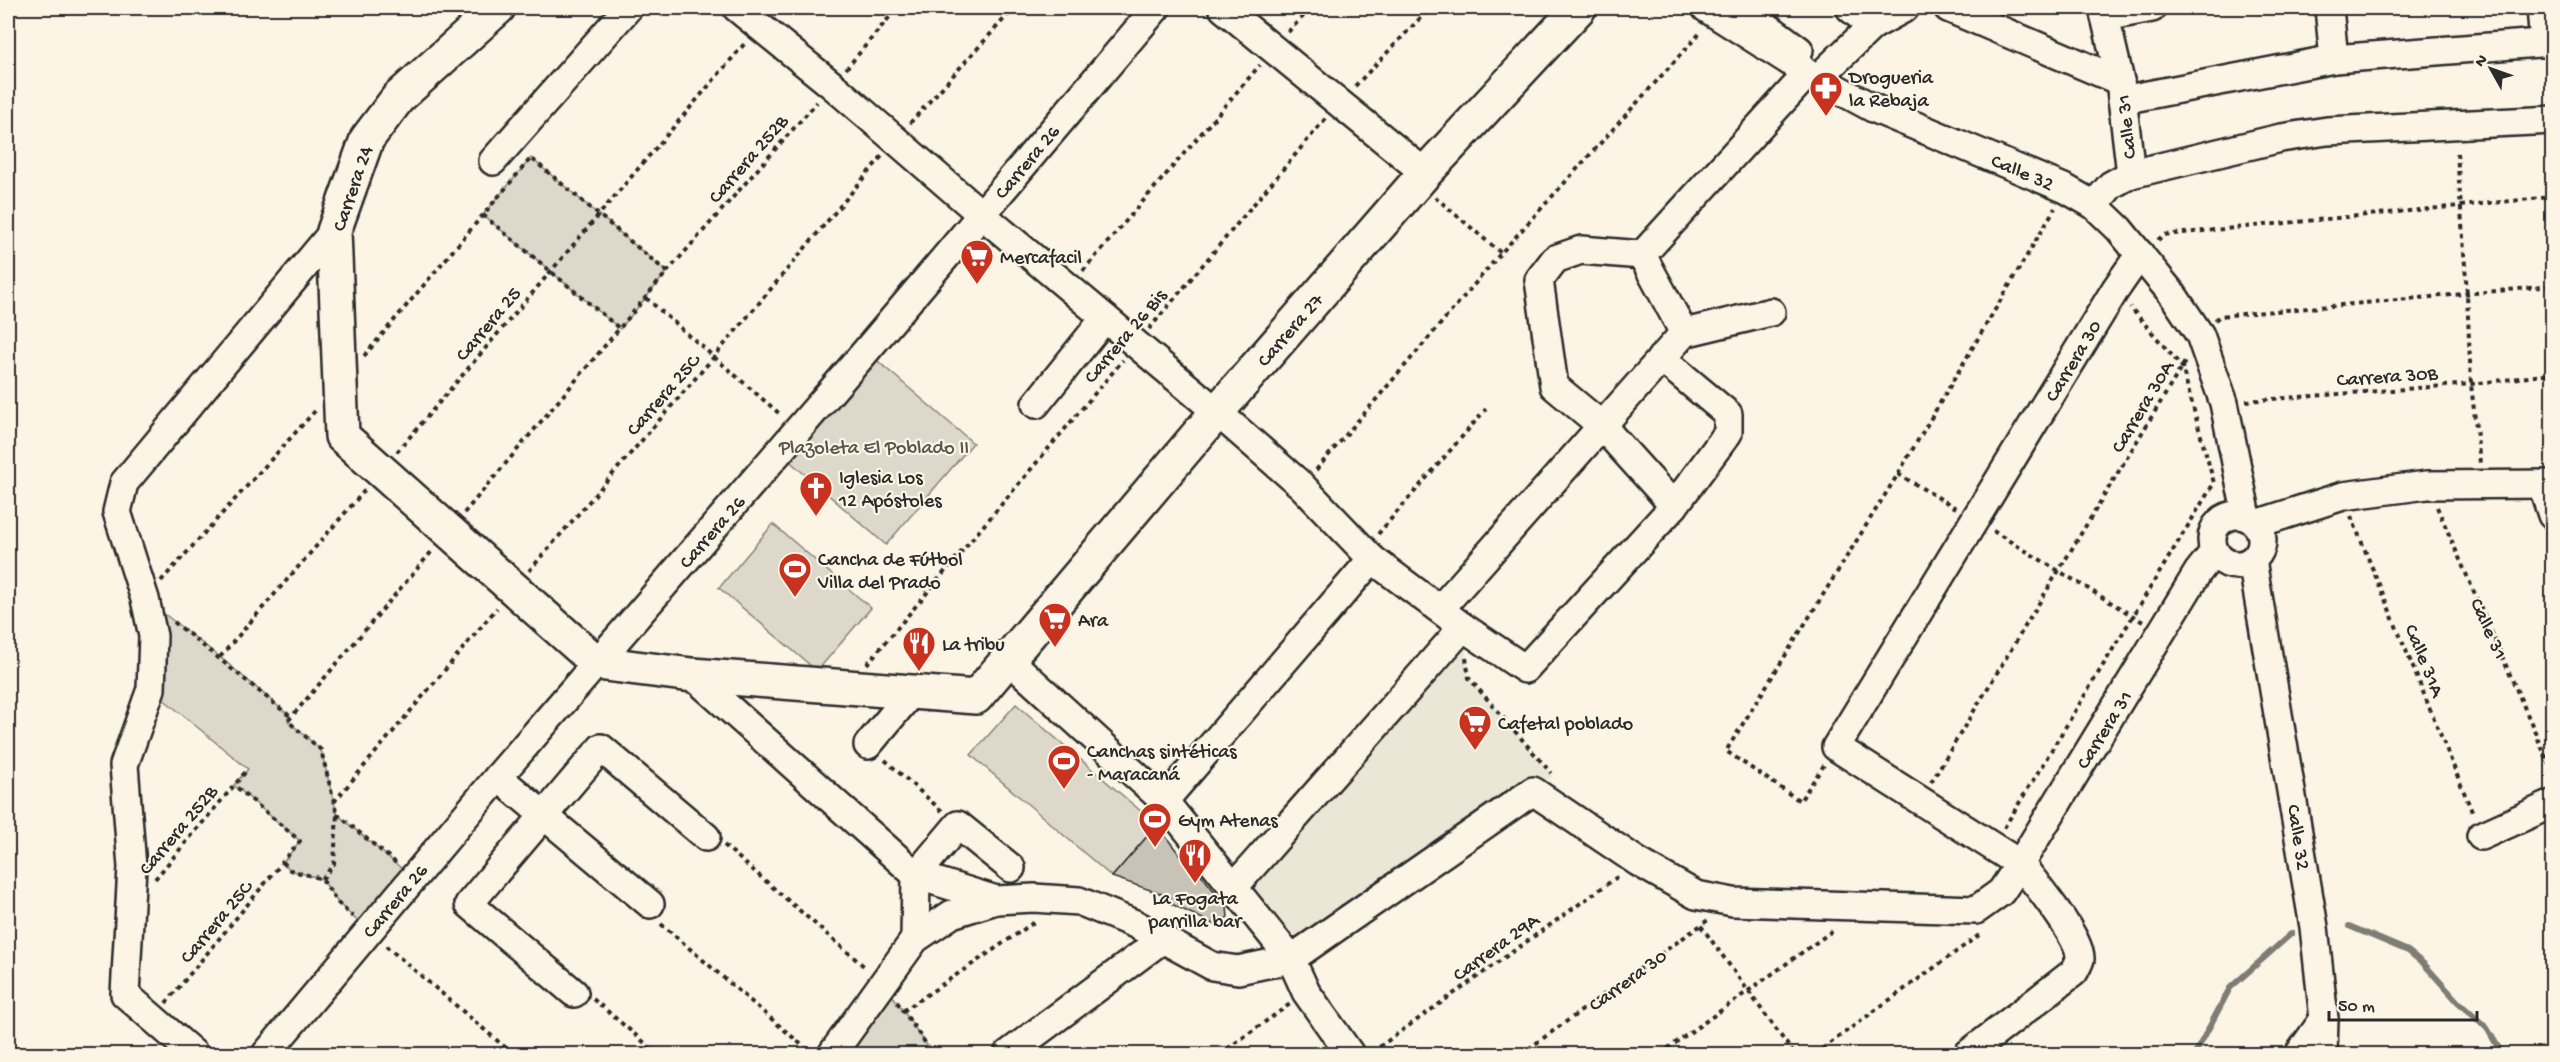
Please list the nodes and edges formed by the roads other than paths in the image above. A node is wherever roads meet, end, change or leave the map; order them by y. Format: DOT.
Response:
graph roads {
  1 [pos="498,8"];
  2 [pos="628,8"];
  3 [pos="737,8"];
  4 [pos="1156,8"];
  5 [pos="1223,8"];
  6 [pos="1579,8"];
  7 [pos="1850,8"];
  8 [pos="1905,8"];
  9 [pos="1948,8"];
  10 [pos="2152,8"];
  11 [pos="2329,8"];
  12 [pos="2541,8"];
  13 [pos="1722,10"];
  14 [pos="2104,12"];
  15 [pos="1872,26"];
  16 [pos="2548,42"];
  17 [pos="2334,58"];
  18 [pos="1817,73"];
  19 [pos="2121,90"];
  20 [pos="2553,120"];
  21 [pos="493,161"];
  22 [pos="2130,174"];
  23 [pos="1421,178"];
  24 [pos="2094,205"];
  25 [pos="981,214"];
  26 [pos="334,231"];
  27 [pos="2140,254"];
  28 [pos="1642,255"];
  29 [pos="1771,312"];
  30 [pos="1105,318"];
  31 [pos="1684,333"];
  32 [pos="1660,358"];
  33 [pos="1036,404"];
  34 [pos="1217,412"];
  35 [pos="1601,425"];
  36 [pos="2547,484"];
  37 [pos="1674,506"];
  38 [pos="2553,514"];
  39 [pos="2247,524"];
  40 [pos="1368,555"];
  41 [pos="2232,560"];
  42 [pos="1440,609"];
  43 [pos="1463,627"];
  44 [pos="1009,660"];
  45 [pos="597,663"];
  46 [pos="692,675"];
  47 [pos="912,692"];
  48 [pos="868,746"];
  49 [pos="498,777"];
  50 [pos="1164,801"];
  51 [pos="2553,804"];
  52 [pos="544,815"];
  53 [pos="2481,836"];
  54 [pos="712,839"];
  55 [pos="2020,864"];
  56 [pos="1011,868"];
  57 [pos="916,875"];
  58 [pos="1234,887"];
  59 [pos="996,900"];
  60 [pos="652,910"];
  61 [pos="1164,938"];
  62 [pos="915,939"];
  63 [pos="1291,959"];
  64 [pos="581,994"];
  65 [pos="2324,1019"];
  66 [pos="194,1054"];
  67 [pos="266,1054"];
  68 [pos="832,1054"];
  69 [pos="1008,1054"];
  70 [pos="1350,1054"];
  71 [pos="1968,1054"];
  72 [pos="2299,1054"];
  73 [pos="2323,1054"];
  1 -- 26 [label="main road, Carrera 24"];
  2 -- 21 [label="street"];
  3 -- 25 [label="street"];
  4 -- 25 [label="street, Carrera 26"];
  5 -- 23 [label="street"];
  6 -- 23 [label="main road, Carrera 27"];
  7 -- 15 [label="street"];
  8 -- 15 [label="street"];
  9 -- 19 [label="street"];
  10 -- 14 [label="street"];
  11 -- 17 [label="street"];
  12 -- 16 [label="street"];
  13 -- 18 [label="street, Calle 32"];
  14 -- 19 [label="street, Calle 31"];
  15 -- 18 [label="street"];
  16 -- 17 [label="street"];
  17 -- 19 [label="street"];
  18 -- 24 [label="street, Calle 32"];
  18 -- 28 [label="street"];
  19 -- 22 [label="street, Calle 31"];
  20 -- 22 [label="street"];
  22 -- 24 [label="street"];
  23 -- 34 [label="main road, Carrera 27"];
  24 -- 27 [label="street, Calle 32"];
  25 -- 30 [label="street"];
  25 -- 45 [label="street, Carrera 26"];
  26 -- 45 [label="main road, Carrera 24"];
  26 -- 66 [label="street"];
  27 -- 39 [label="street, Calle 32"];
  27 -- 55 [label="street, Carrera 30"];
  28 -- 31 [label="street"];
  28 -- 35 [label="street"];
  29 -- 31 [label="street"];
  30 -- 33 [label="street"];
  30 -- 34 [label="street"];
  31 -- 32 [label="street"];
  32 -- 35 [label="street"];
  32 -- 37 [label="street"];
  34 -- 40 [label="street"];
  34 -- 44 [label="main road, Carrera 27"];
  35 -- 37 [label="street"];
  35 -- 42 [label="street"];
  36 -- 38 [label="street"];
  36 -- 39 [label="street"];
  37 -- 43 [label="street"];
  39 -- 41 [label="street"];
  39 -- 41 [label="street"];
  40 -- 42 [label="street"];
  40 -- 50 [label="street"];
  41 -- 55 [label="street, Carrera 31"];
  41 -- 65 [label="street, Calle 32"];
  42 -- 43 [label="street"];
  43 -- 58 [label="street"];
  44 -- 47 [label="main road, Carrera 27"];
  44 -- 50 [label="street"];
  45 -- 46 [label="main road"];
  45 -- 49 [label="street, Carrera 26"];
  46 -- 47 [label="main road"];
  46 -- 57 [label="street"];
  47 -- 48 [label="street"];
  49 -- 52 [label="street"];
  49 -- 67 [label="street, Carrera 26"];
  50 -- 58 [label="street"];
  51 -- 53 [label="street"];
  52 -- 54 [label="street"];
  52 -- 60 [label="street"];
  52 -- 64 [label="street"];
  55 -- 63 [label="street, Carrera 31"];
  55 -- 71 [label="street"];
  56 -- 57 [label="street"];
  57 -- 59 [label="street"];
  57 -- 62 [label="street"];
  58 -- 63 [label="street"];
  59 -- 61 [label="street"];
  59 -- 62 [label="street"];
  61 -- 63 [label="street"];
  61 -- 69 [label="street"];
  62 -- 68 [label="street"];
  63 -- 70 [label="street"];
  65 -- 72 [label="street"];
  65 -- 73 [label="street, Calle 32"];
}
